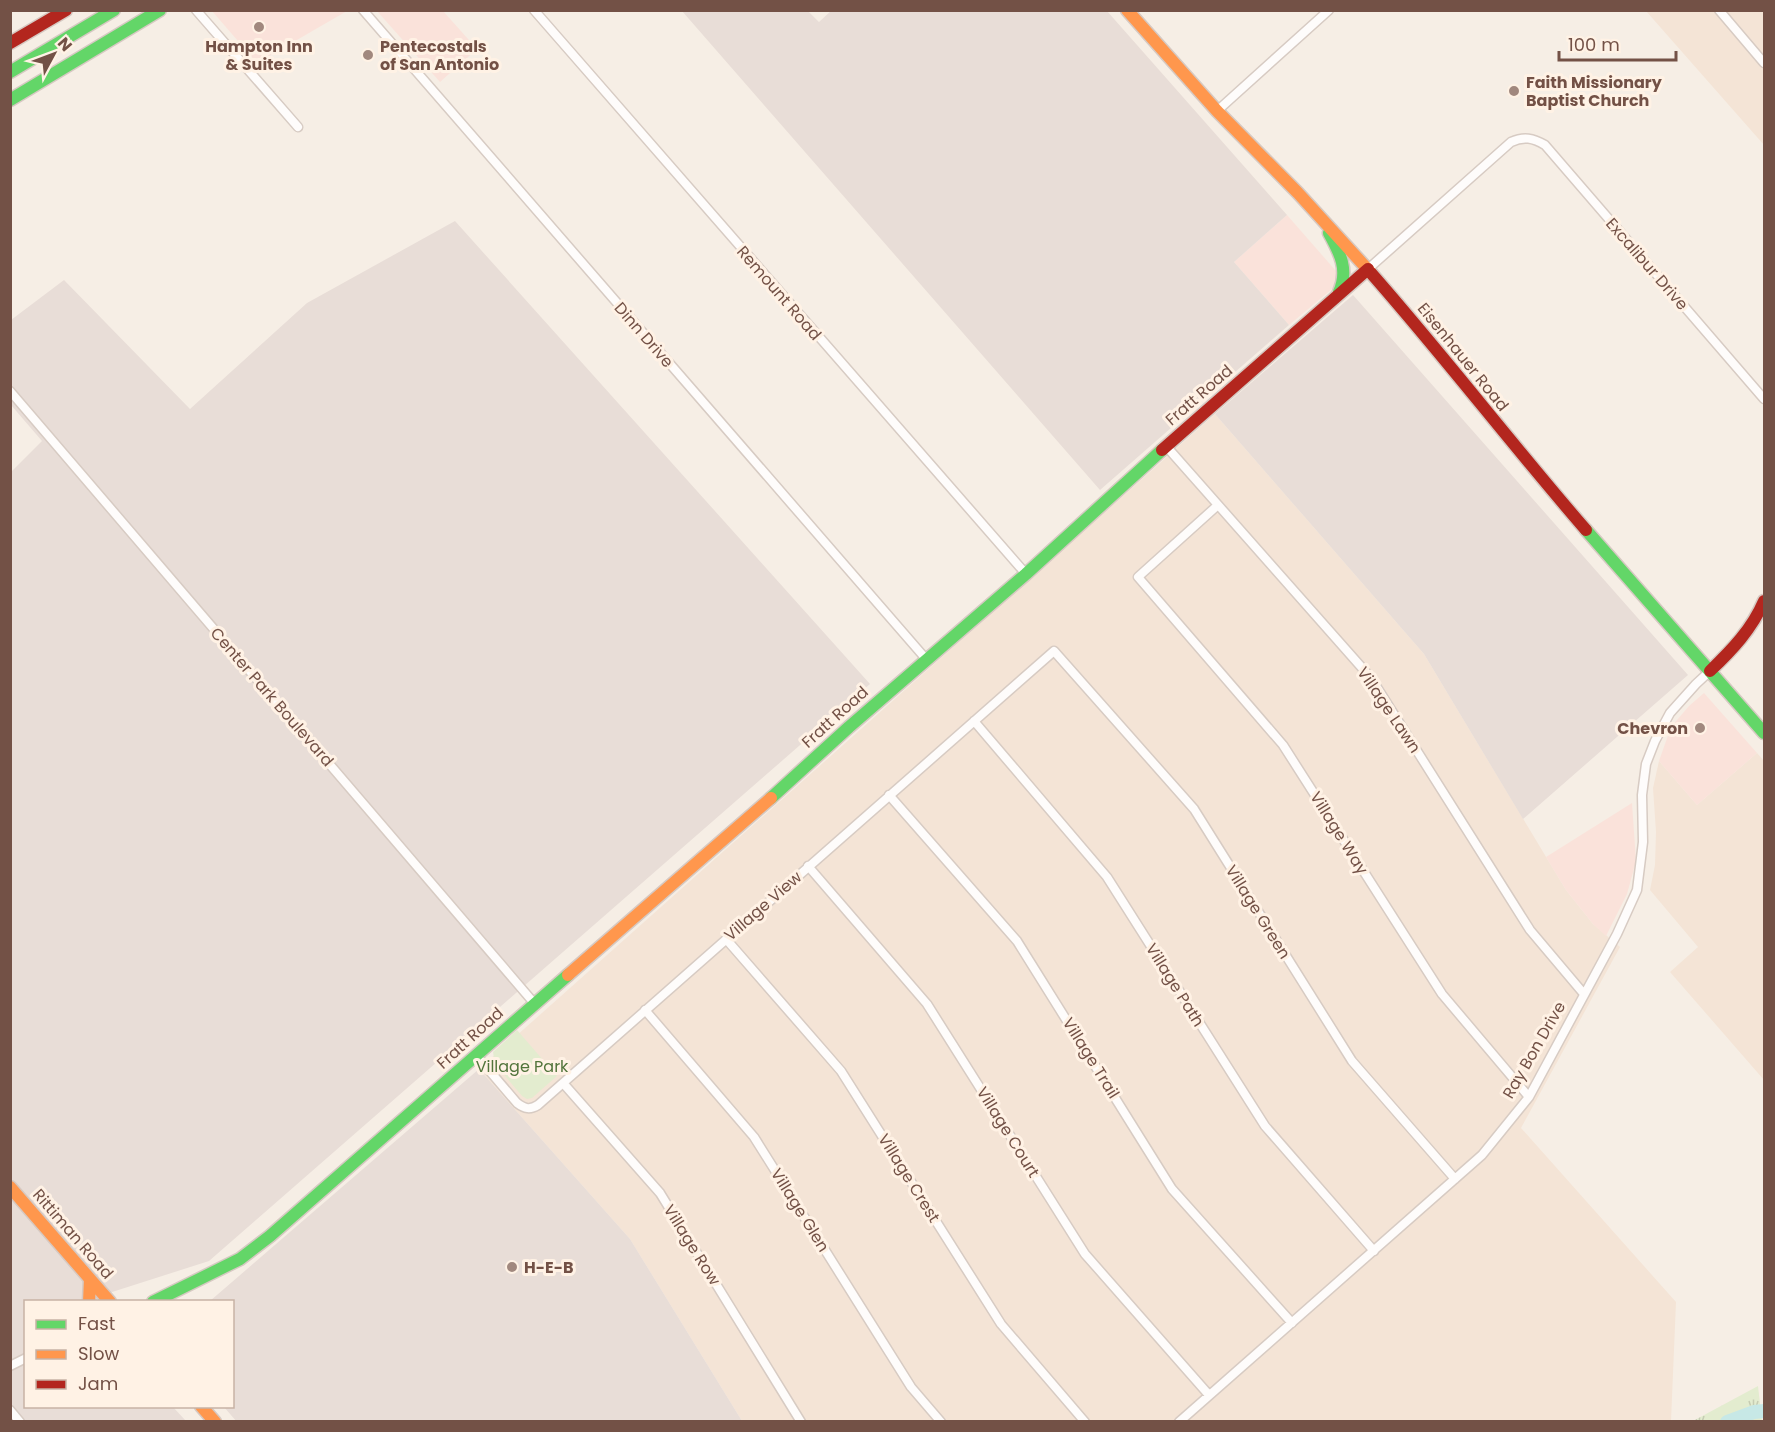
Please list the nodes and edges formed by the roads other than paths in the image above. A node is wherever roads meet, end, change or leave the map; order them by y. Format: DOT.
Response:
graph roads {
  1 [pos="66,10"];
  2 [pos="114,10"];
  3 [pos="160,10"];
  4 [pos="195,10"];
  5 [pos="363,10"];
  6 [pos="534,10"];
  7 [pos="1127,10"];
  8 [pos="1329,10"];
  9 [pos="1719,10"];
  10 [pos="10,43"];
  11 [pos="1764,63"];
  12 [pos="10,72"];
  13 [pos="10,100"];
  14 [pos="1217,111"];
  15 [pos="298,127"];
  16 [pos="1525,137"];
  17 [pos="1313,210"];
  18 [pos="1368,268"];
  19 [pos="1337,296"];
  20 [pos="10,391"];
  21 [pos="1764,399"];
  22 [pos="1166,446"];
  23 [pos="1218,505"];
  24 [pos="1026,574"];
  25 [pos="1764,600"];
  26 [pos="1054,651"];
  27 [pos="926,659"];
  28 [pos="1710,671"];
  29 [pos="974,721"];
  30 [pos="1764,733"];
  31 [pos="889,795"];
  32 [pos="808,866"];
  33 [pos="726,939"];
  34 [pos="1584,994"];
  35 [pos="534,1003"];
  36 [pos="645,1010"];
  37 [pos="476,1055"];
  38 [pos="564,1083"];
  39 [pos="1529,1096"];
  40 [pos="1455,1179"];
  41 [pos="10,1187"];
  42 [pos="1374,1251"];
  43 [pos="90,1279"];
  44 [pos="198,1281"];
  45 [pos="89,1300"];
  46 [pos="108,1300"];
  47 [pos="157,1300"];
  48 [pos="172,1300"];
  49 [pos="1292,1323"];
  50 [pos="24,1359"];
  51 [pos="10,1366"];
  52 [pos="1209,1395"];
  53 [pos="202,1408"];
  54 [pos="10,1410"];
  55 [pos="20,1422"];
  56 [pos="214,1422"];
  57 [pos="801,1422"];
  58 [pos="941,1422"];
  59 [pos="1085,1422"];
  60 [pos="1179,1422"];
  1 -- 10 [label="main road"];
  2 -- 12 [label="main road"];
  3 -- 13 [label="main road"];
  4 -- 15 [label="street"];
  5 -- 27 [label="street, Dinn Drive"];
  6 -- 24 [label="street, Remount Road"];
  7 -- 14 [label="main road, Eisenhauer Road"];
  8 -- 14 [label="street"];
  9 -- 11 [label="street"];
  14 -- 17 [label="main road, Eisenhauer Road"];
  16 -- 18 [label="street, Fratt Road"];
  16 -- 21 [label="street, Excalibur Drive"];
  17 -- 18 [label="main road, Eisenhauer Road"];
  17 -- 19 [label="main road"];
  18 -- 19 [label="main road, Fratt Road"];
  18 -- 28 [label="main road, Eisenhauer Road"];
  19 -- 22 [label="main road, Fratt Road"];
  20 -- 35 [label="street, Center Park Boulevard"];
  22 -- 23 [label="street, Village Lawn"];
  22 -- 24 [label="main road, Fratt Road"];
  23 -- 34 [label="street, Village Lawn"];
  23 -- 39 [label="street, Village Way"];
  24 -- 27 [label="main road, Fratt Road"];
  25 -- 28 [label="main road, Ray Bon Drive"];
  26 -- 29 [label="street, Village View"];
  26 -- 40 [label="street, Village Green"];
  27 -- 35 [label="main road, Fratt Road"];
  28 -- 30 [label="main road, Eisenhauer Road"];
  28 -- 34 [label="street, Ray Bon Drive"];
  29 -- 31 [label="street, Village View"];
  29 -- 42 [label="street, Village Path"];
  31 -- 32 [label="street, Village View"];
  31 -- 49 [label="street, Village Trail"];
  32 -- 33 [label="street, Village View"];
  32 -- 52 [label="street, Village Court"];
  33 -- 36 [label="street, Village View"];
  33 -- 59 [label="street, Village Crest"];
  34 -- 39 [label="street, Ray Bon Drive"];
  35 -- 37 [label="main road, Fratt Road"];
  36 -- 38 [label="street, Village View"];
  36 -- 58 [label="street, Village Glen"];
  37 -- 38 [label="street, Village View"];
  37 -- 44 [label="main road, Fratt Road"];
  38 -- 57 [label="street, Village Row"];
  39 -- 40 [label="street, Ray Bon Drive"];
  40 -- 42 [label="street, Ray Bon Drive"];
  41 -- 43 [label="main road, Rittiman Road"];
  42 -- 49 [label="street, Ray Bon Drive"];
  43 -- 45 [label="main road"];
  43 -- 46 [label="main road, Rittiman Road"];
  44 -- 47 [label="main road, Fratt Road"];
  44 -- 48 [label="main road"];
  49 -- 52 [label="street, Ray Bon Drive"];
  50 -- 51 [label="street"];
  52 -- 60 [label="street, Ray Bon Drive"];
  53 -- 56 [label="main road"];
  54 -- 55 [label="street"];
}
